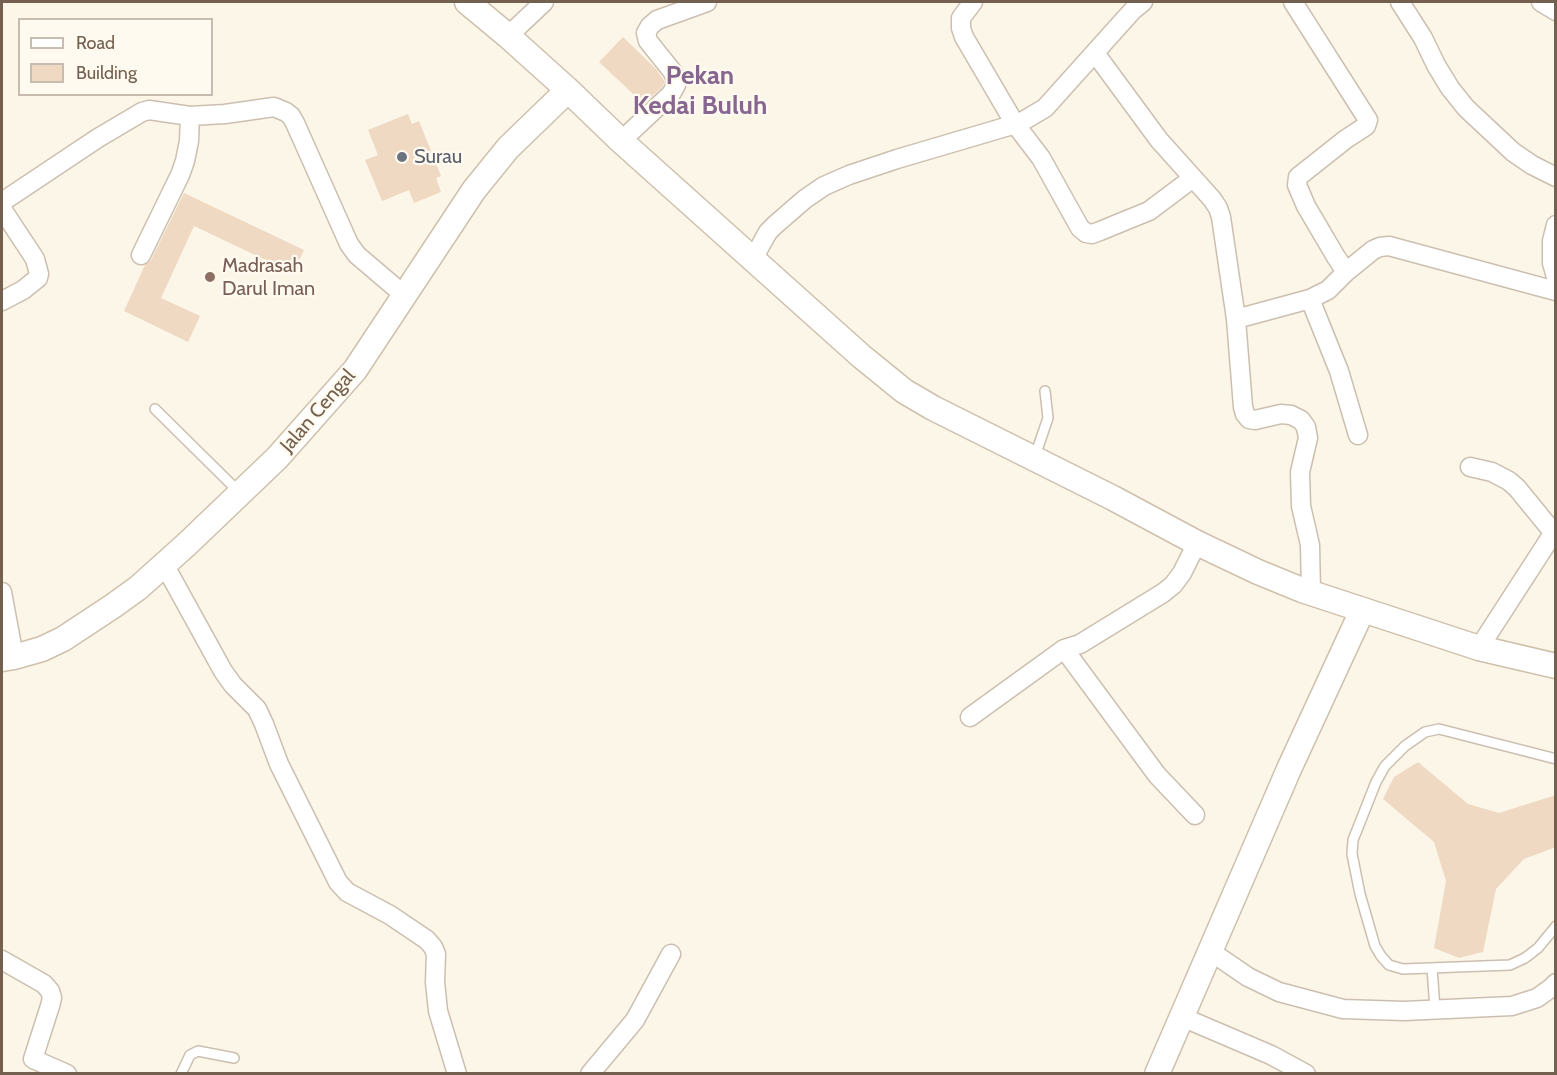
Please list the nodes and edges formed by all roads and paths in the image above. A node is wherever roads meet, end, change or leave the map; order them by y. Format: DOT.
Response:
graph roads {
  1 [pos="467,2"];
  2 [pos="544,2"];
  3 [pos="707,2"];
  4 [pos="973,2"];
  5 [pos="1143,2"];
  6 [pos="1293,2"];
  7 [pos="1400,2"];
  8 [pos="1541,2"];
  9 [pos="1556,11"];
  10 [pos="508,36"];
  11 [pos="1095,53"];
  12 [pos="568,90"];
  13 [pos="190,116"];
  14 [pos="1015,124"];
  15 [pos="621,141"];
  16 [pos="1556,177"];
  17 [pos="1193,178"];
  18 [pos="2,202"];
  19 [pos="2,209"];
  20 [pos="1556,225"];
  21 [pos="141,255"];
  22 [pos="753,259"];
  23 [pos="1346,272"];
  24 [pos="1556,277"];
  25 [pos="1556,291"];
  26 [pos="404,295"];
  27 [pos="1310,299"];
  28 [pos="2,301"];
  29 [pos="1236,319"];
  30 [pos="1045,391"];
  31 [pos="154,409"];
  32 [pos="1358,435"];
  33 [pos="1034,459"];
  34 [pos="1470,467"];
  35 [pos="239,492"];
  36 [pos="1554,530"];
  37 [pos="1197,543"];
  38 [pos="164,564"];
  39 [pos="2,592"];
  40 [pos="1311,593"];
  41 [pos="1362,610"];
  42 [pos="1479,648"];
  43 [pos="1064,649"];
  44 [pos="8,658"];
  45 [pos="1556,666"];
  46 [pos="970,717"];
  47 [pos="1556,759"];
  48 [pos="1195,815"];
  49 [pos="1556,926"];
  50 [pos="1210,951"];
  51 [pos="671,954"];
  52 [pos="2,960"];
  53 [pos="1431,968"];
  54 [pos="1556,983"];
  55 [pos="1435,1010"];
  56 [pos="1182,1017"];
  57 [pos="234,1058"];
  58 [pos="30,1066"];
  59 [pos="68,1074"];
  60 [pos="181,1074"];
  61 [pos="456,1074"];
  62 [pos="590,1074"];
  63 [pos="1157,1074"];
  64 [pos="1306,1074"];
  1 -- 10 [label="street"];
  2 -- 10 [label="street"];
  3 -- 15 [label="street"];
  4 -- 14 [label="street"];
  5 -- 11 [label="street"];
  6 -- 23 [label="street"];
  7 -- 16 [label="street"];
  8 -- 9 [label="street"];
  10 -- 12 [label="street"];
  11 -- 14 [label="street"];
  11 -- 17 [label="street"];
  12 -- 15 [label="street"];
  12 -- 26 [label="street, Jalan Cengal"];
  13 -- 18 [label="street"];
  13 -- 21 [label="street"];
  13 -- 26 [label="street"];
  14 -- 17 [label="street"];
  14 -- 22 [label="street"];
  15 -- 22 [label="street"];
  17 -- 29 [label="street"];
  19 -- 28 [label="street"];
  20 -- 24 [label="street"];
  22 -- 33 [label="street"];
  23 -- 25 [label="street"];
  23 -- 27 [label="street"];
  26 -- 35 [label="street, Jalan Cengal"];
  27 -- 29 [label="street"];
  27 -- 32 [label="street"];
  29 -- 40 [label="street"];
  30 -- 33 [label="lane"];
  31 -- 35 [label="lane"];
  33 -- 37 [label="street"];
  34 -- 36 [label="street"];
  35 -- 38 [label="street, Jalan Cengal"];
  36 -- 42 [label="street"];
  37 -- 40 [label="street"];
  37 -- 43 [label="street"];
  38 -- 44 [label="street, Jalan Cengal"];
  38 -- 61 [label="street"];
  39 -- 44 [label="street"];
  40 -- 41 [label="street"];
  41 -- 42 [label="street"];
  41 -- 50 [label="street"];
  42 -- 45 [label="street"];
  43 -- 46 [label="street"];
  43 -- 48 [label="street"];
  47 -- 53 [label="lane"];
  49 -- 53 [label="lane"];
  50 -- 55 [label="street"];
  50 -- 56 [label="street"];
  51 -- 62 [label="street"];
  52 -- 58 [label="street"];
  53 -- 55 [label="lane"];
  54 -- 55 [label="street"];
  56 -- 63 [label="street"];
  56 -- 64 [label="street"];
  57 -- 60 [label="lane"];
  58 -- 59 [label="street"];
}
